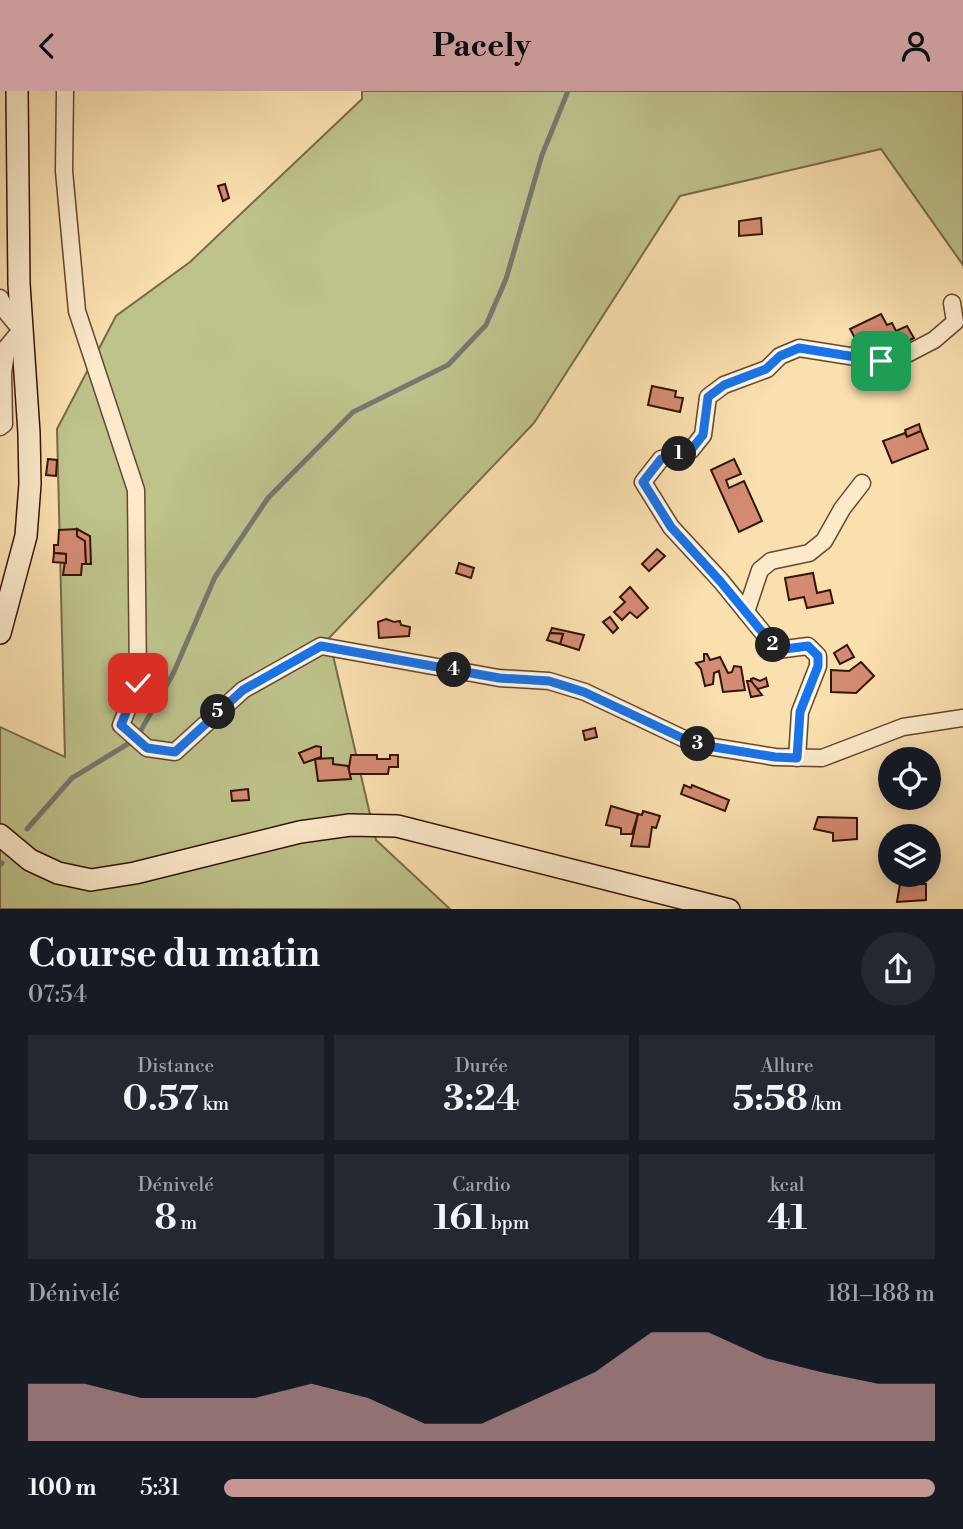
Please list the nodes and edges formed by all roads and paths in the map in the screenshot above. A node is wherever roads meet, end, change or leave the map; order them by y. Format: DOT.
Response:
graph roads {
  1 [pos="17,91"];
  2 [pos="65,91"];
  3 [pos="0,297"];
  4 [pos="952,303"];
  5 [pos="21,330"];
  6 [pos="0,427"];
  7 [pos="862,483"];
  8 [pos="746,612"];
  9 [pos="0,633"];
  10 [pos="963,717"];
  11 [pos="797,758"];
  12 [pos="0,835"];
  13 [pos="729,909"];
  1 -- 5 [label="main road"];
  2 -- 11 [label="street"];
  3 -- 5 [label="street"];
  4 -- 8 [label="street"];
  5 -- 6 [label="street"];
  5 -- 9 [label="main road"];
  7 -- 8 [label="street"];
  8 -- 11 [label="street"];
  10 -- 11 [label="street"];
  12 -- 13 [label="main road"];
}
